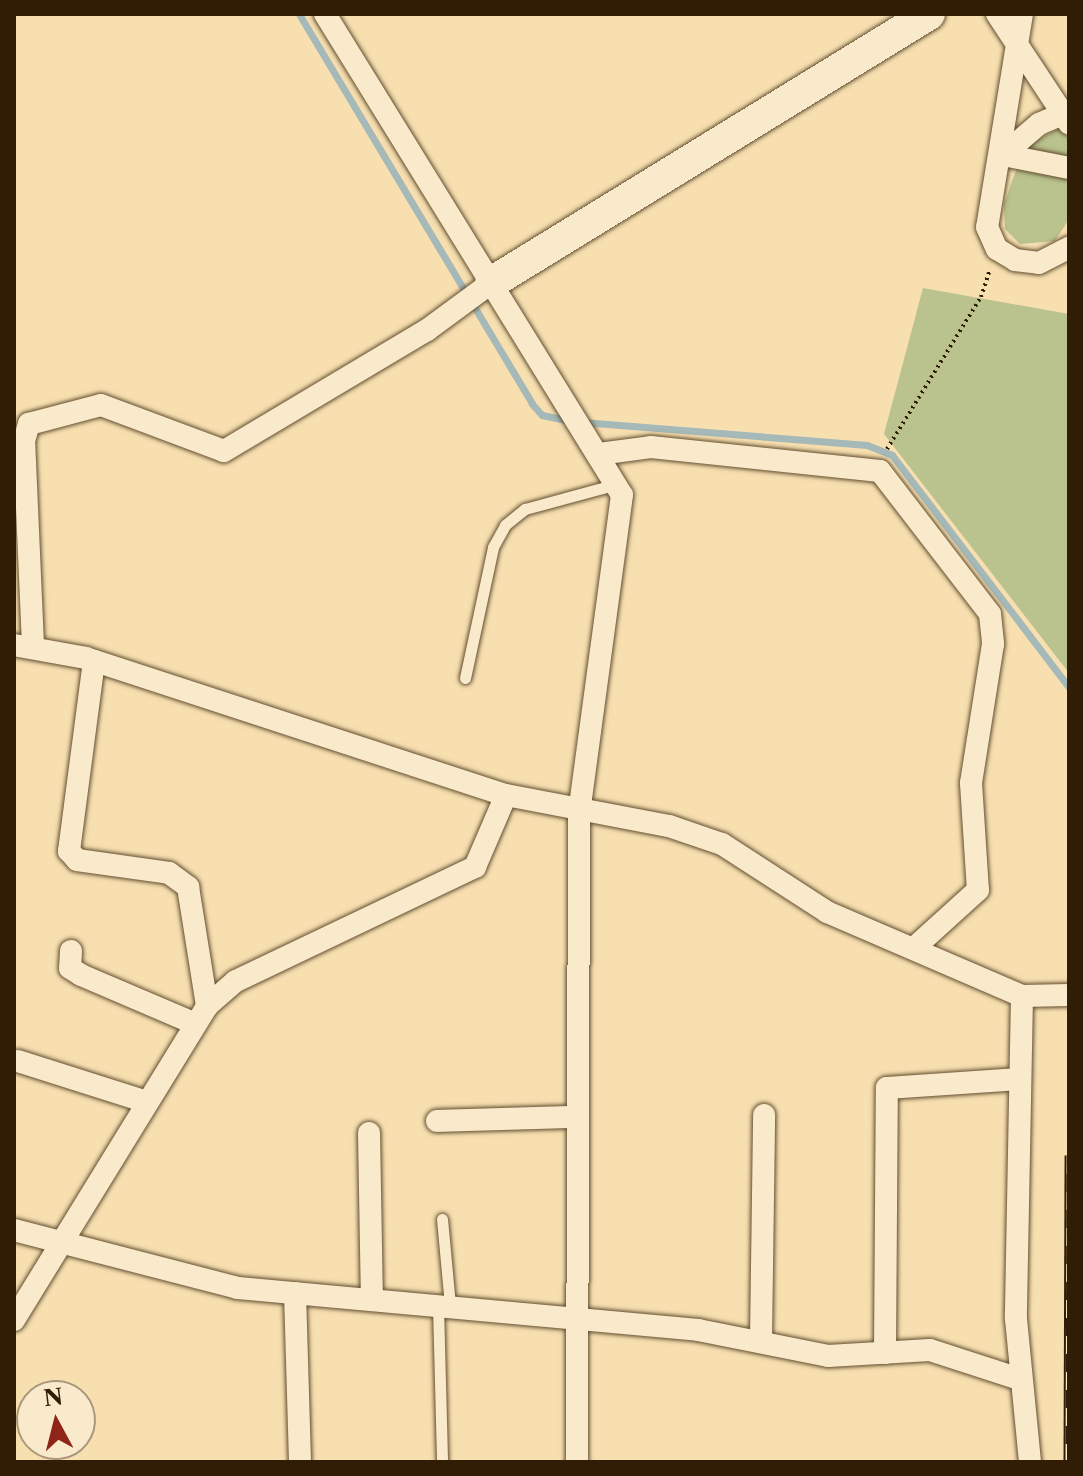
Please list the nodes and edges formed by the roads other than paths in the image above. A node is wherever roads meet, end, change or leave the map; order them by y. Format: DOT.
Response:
graph roads {
  1 [pos="325,14"];
  2 [pos="929,14"];
  3 [pos="997,14"];
  4 [pos="1022,14"];
  5 [pos="1017,45"];
  6 [pos="1066,118"];
  7 [pos="1003,155"];
  8 [pos="1069,168"];
  9 [pos="1069,248"];
  10 [pos="478,293"];
  11 [pos="599,454"];
  12 [pos="617,483"];
  13 [pos="24,645"];
  14 [pos="94,661"];
  15 [pos="465,678"];
  16 [pos="506,795"];
  17 [pos="579,811"];
  18 [pos="914,948"];
  19 [pos="71,951"];
  20 [pos="1069,995"];
  21 [pos="1022,996"];
  22 [pos="202,1015"];
  23 [pos="18,1061"];
  24 [pos="1020,1079"];
  25 [pos="147,1102"];
  26 [pos="764,1115"];
  27 [pos="575,1117"];
  28 [pos="437,1121"];
  29 [pos="369,1133"];
  30 [pos="442,1219"];
  31 [pos="14,1230"];
  32 [pos="58,1241"];
  33 [pos="295,1293"];
  34 [pos="372,1300"];
  35 [pos="444,1306"];
  36 [pos="576,1319"];
  37 [pos="14,1320"];
  38 [pos="761,1339"];
  39 [pos="885,1353"];
  40 [pos="1019,1379"];
  41 [pos="300,1462"];
  42 [pos="442,1462"];
  43 [pos="577,1462"];
  44 [pos="1030,1462"];
  1 -- 10 [label="street"];
  2 -- 10 [label="street"];
  3 -- 5 [label="street"];
  4 -- 5 [label="street"];
  5 -- 6 [label="street"];
  5 -- 7 [label="street"];
  6 -- 7 [label="street"];
  7 -- 8 [label="street"];
  7 -- 9 [label="street"];
  10 -- 11 [label="street"];
  10 -- 13 [label="street"];
  11 -- 12 [label="street"];
  11 -- 18 [label="street"];
  12 -- 15 [label="lane"];
  12 -- 17 [label="street"];
  13 -- 14 [label="street"];
  14 -- 16 [label="street"];
  14 -- 22 [label="street"];
  16 -- 17 [label="street"];
  16 -- 22 [label="street"];
  17 -- 18 [label="street"];
  17 -- 27 [label="street"];
  18 -- 21 [label="street"];
  19 -- 22 [label="street"];
  20 -- 21 [label="street"];
  21 -- 24 [label="street"];
  22 -- 25 [label="street"];
  23 -- 25 [label="street"];
  24 -- 39 [label="street"];
  24 -- 40 [label="street"];
  25 -- 32 [label="street"];
  26 -- 38 [label="street"];
  27 -- 28 [label="street"];
  27 -- 36 [label="street"];
  29 -- 34 [label="street"];
  30 -- 35 [label="lane"];
  31 -- 32 [label="street"];
  32 -- 33 [label="street"];
  32 -- 37 [label="street"];
  33 -- 34 [label="street"];
  33 -- 41 [label="street"];
  34 -- 35 [label="street"];
  35 -- 36 [label="street"];
  35 -- 42 [label="lane"];
  36 -- 38 [label="street"];
  36 -- 43 [label="street"];
  38 -- 39 [label="street"];
  39 -- 40 [label="street"];
  40 -- 44 [label="street"];
}
